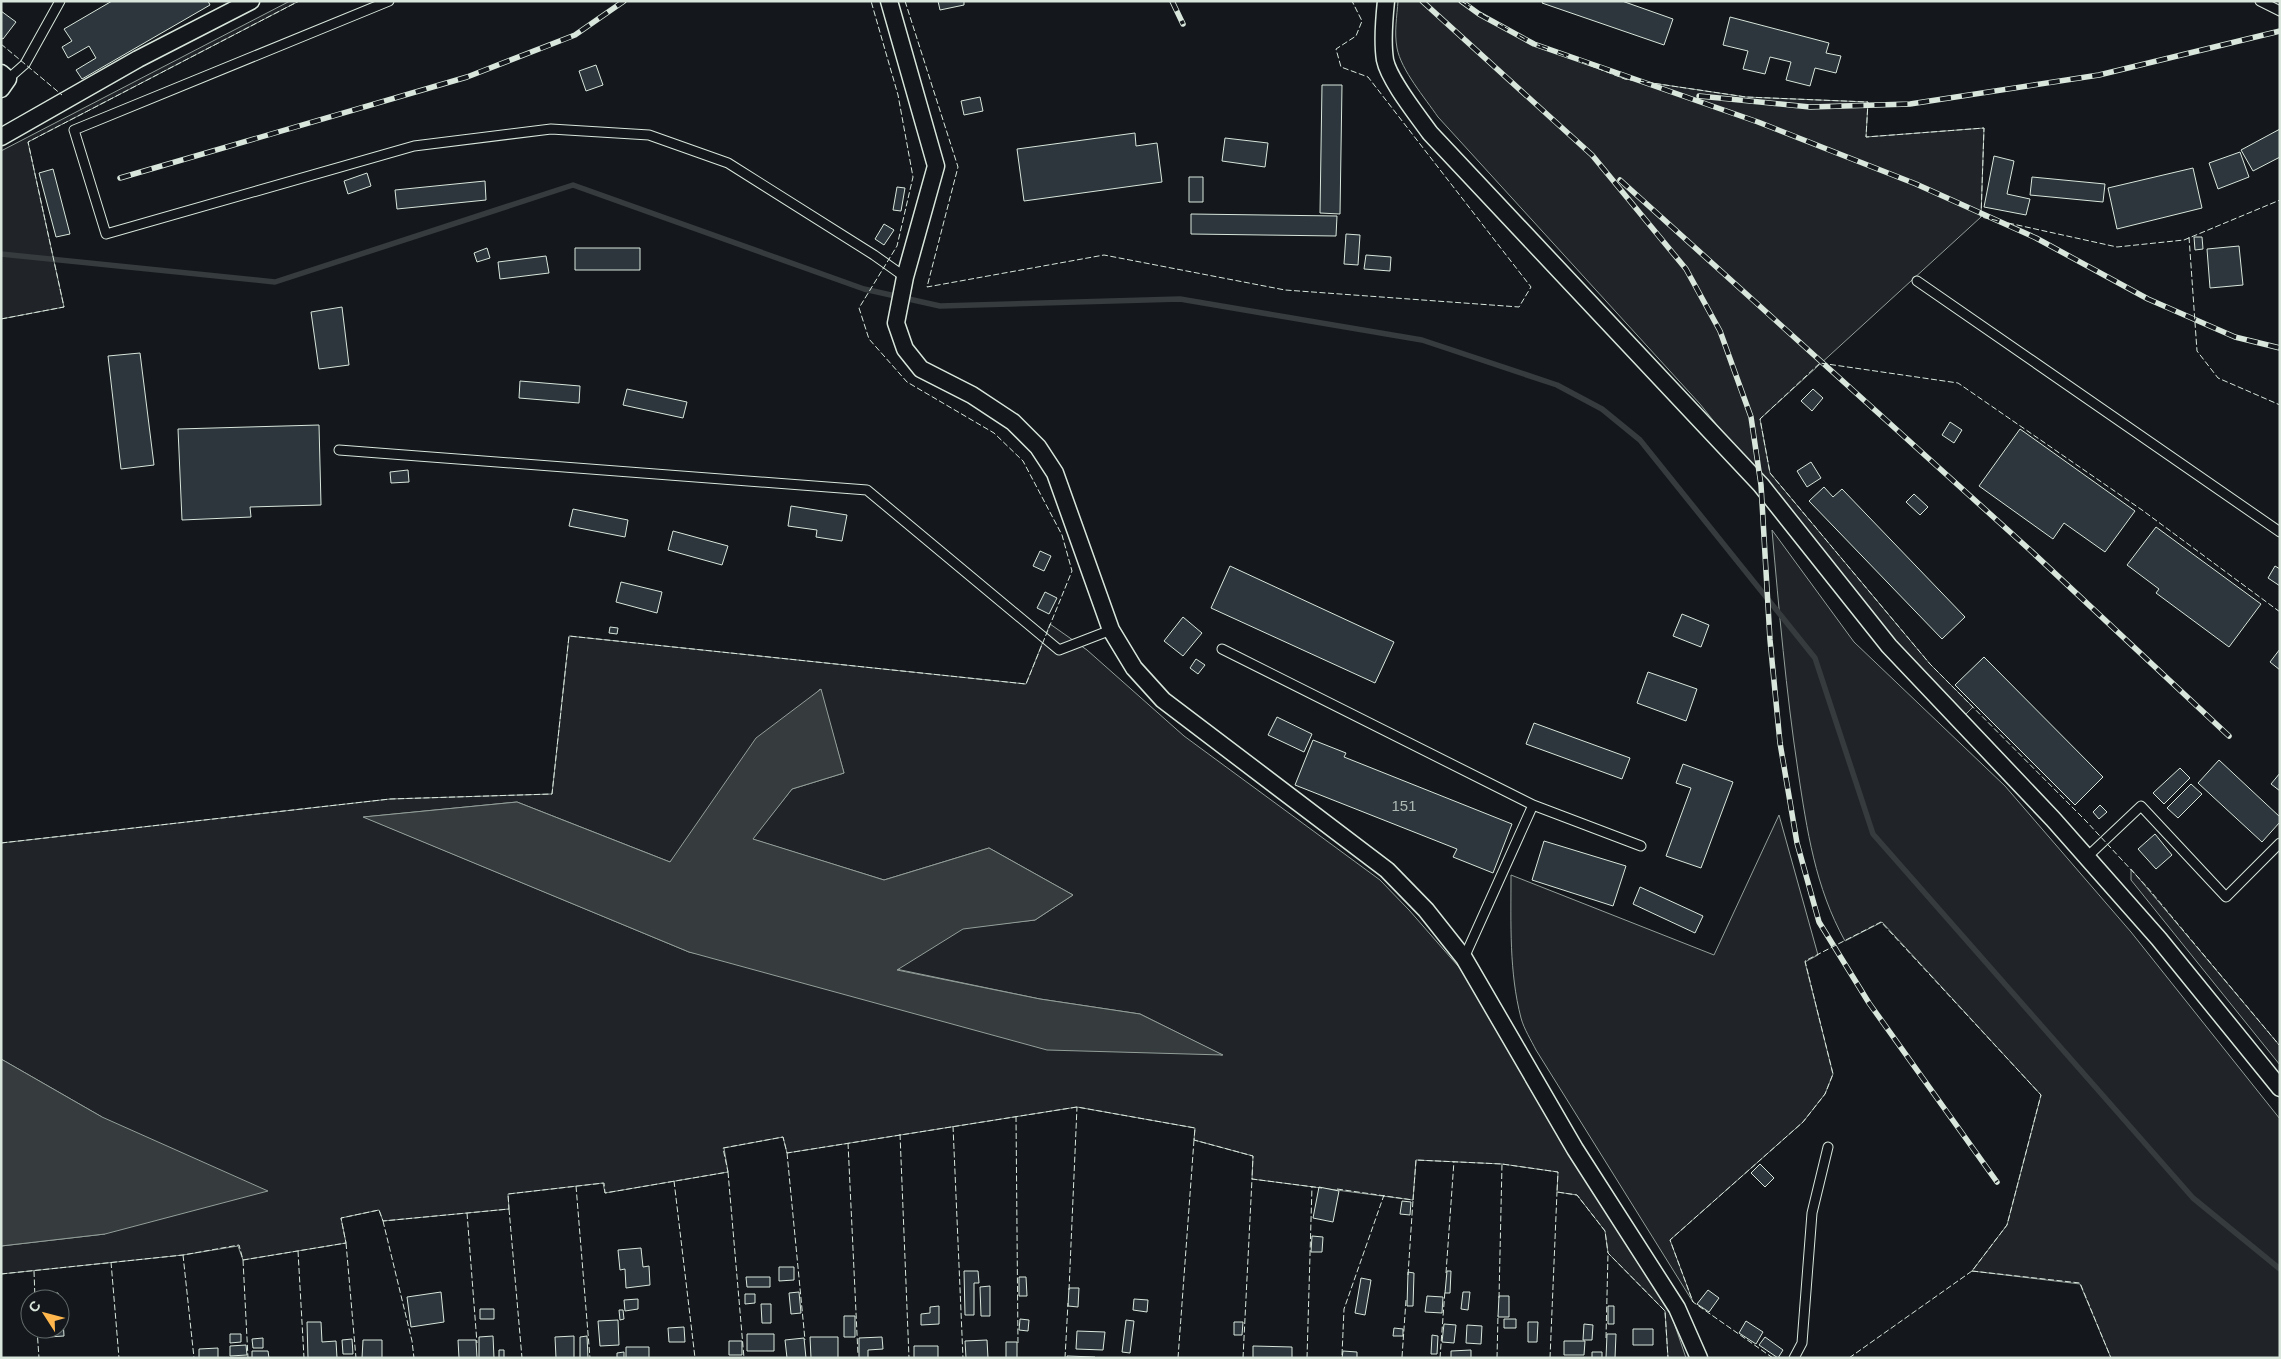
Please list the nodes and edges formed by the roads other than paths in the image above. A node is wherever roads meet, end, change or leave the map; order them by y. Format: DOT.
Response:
graph roads {
  1 [pos="60,1"];
  2 [pos="251,1"];
  3 [pos="389,1"];
  4 [pos="889,1"];
  5 [pos="1386,1"];
  6 [pos="2260,1"];
  7 [pos="2280,11"];
  8 [pos="3,80"];
  9 [pos="1,137"];
  10 [pos="905,277"];
  11 [pos="1917,281"];
  12 [pos="339,450"];
  13 [pos="2280,532"];
  14 [pos="1111,630"];
  15 [pos="1222,649"];
  16 [pos="1533,805"];
  17 [pos="2280,843"];
  18 [pos="1640,846"];
  19 [pos="2087,857"];
  20 [pos="1464,958"];
  21 [pos="2280,1088"];
  22 [pos="1828,1147"];
  23 [pos="1699,1358"];
  24 [pos="1794,1358"];
  1 -- 8 [label="lane"];
  2 -- 9 [label="street"];
  3 -- 10 [label="lane"];
  4 -- 10 [label="street"];
  5 -- 19 [label="street"];
  6 -- 7 [label="lane"];
  10 -- 14 [label="street"];
  11 -- 13 [label="lane"];
  12 -- 14 [label="lane"];
  14 -- 20 [label="street"];
  15 -- 16 [label="lane"];
  16 -- 18 [label="lane"];
  16 -- 20 [label="lane"];
  17 -- 19 [label="lane"];
  19 -- 21 [label="street"];
  20 -- 23 [label="street"];
  22 -- 24 [label="lane"];
}
